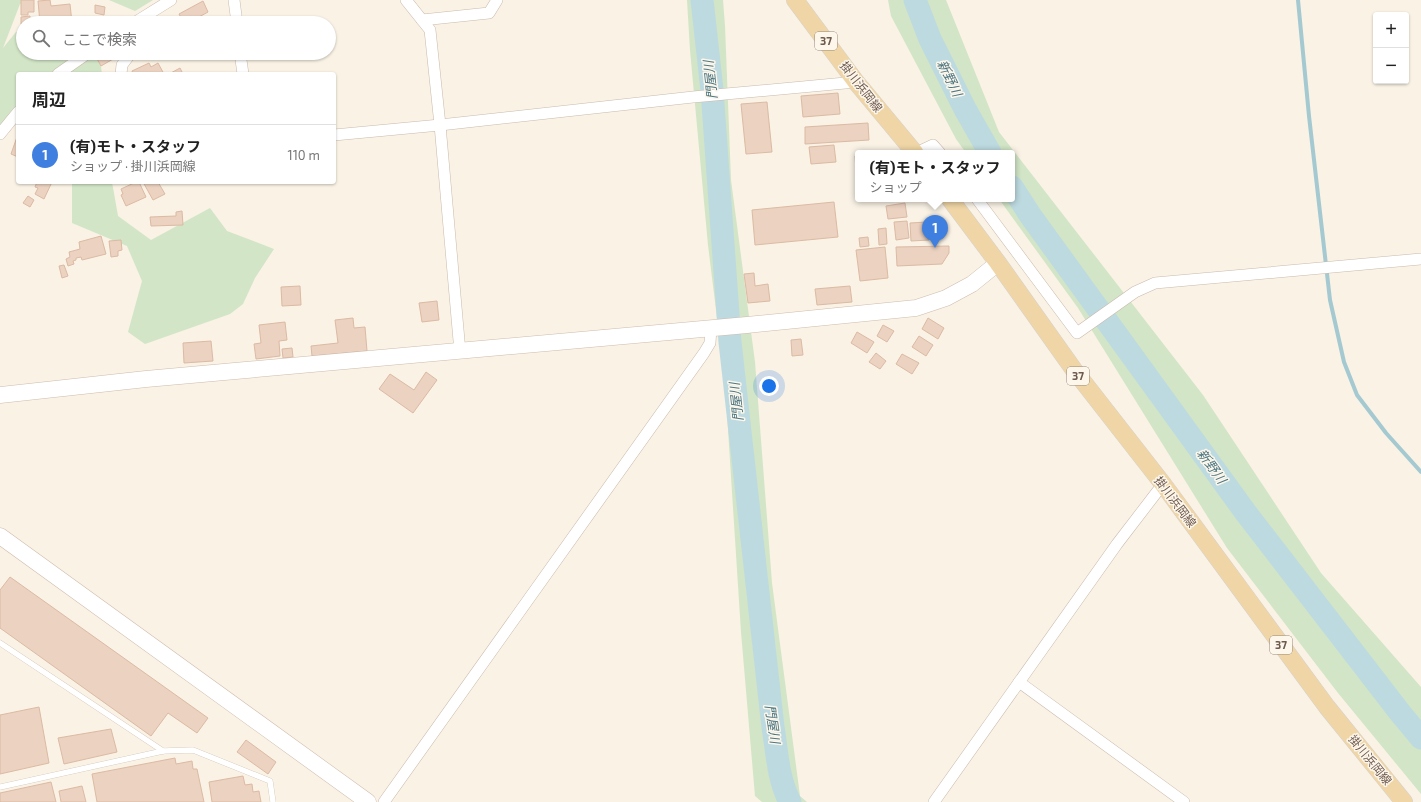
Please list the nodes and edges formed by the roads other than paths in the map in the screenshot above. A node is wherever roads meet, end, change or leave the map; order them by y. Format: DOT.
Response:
graph roads {
  1 [pos="171,0"];
  2 [pos="234,0"];
  3 [pos="406,0"];
  4 [pos="497,0"];
  5 [pos="796,0"];
  6 [pos="145,16"];
  7 [pos="236,16"];
  8 [pos="422,20"];
  9 [pos="78,60"];
  10 [pos="126,60"];
  11 [pos="241,60"];
  12 [pos="61,72"];
  13 [pos="121,72"];
  14 [pos="243,72"];
  15 [pos="856,82"];
  16 [pos="16,114"];
  17 [pos="440,125"];
  18 [pos="0,134"];
  19 [pos="336,135"];
  20 [pos="913,150"];
  21 [pos="922,150"];
  22 [pos="938,150"];
  23 [pos="952,202"];
  24 [pos="979,202"];
  25 [pos="1421,259"];
  26 [pos="998,263"];
  27 [pos="711,328"];
  28 [pos="460,352"];
  29 [pos="0,395"];
  30 [pos="1163,484"];
  31 [pos="0,536"];
  32 [pos="0,643"];
  33 [pos="1019,682"];
  34 [pos="163,751"];
  35 [pos="0,787"];
  36 [pos="273,802"];
  37 [pos="368,802"];
  38 [pos="384,802"];
  39 [pos="934,802"];
  40 [pos="1184,802"];
  41 [pos="1404,802"];
  1 -- 6 [label="street"];
  2 -- 7 [label="street"];
  3 -- 8 [label="street"];
  4 -- 8 [label="street"];
  5 -- 15 [label="main road, 掛川浜岡線 / 37"];
  8 -- 17 [label="street"];
  9 -- 12 [label="street"];
  10 -- 13 [label="street"];
  11 -- 14 [label="street"];
  15 -- 17 [label="street"];
  15 -- 20 [label="main road, 掛川浜岡線 / 37"];
  16 -- 18 [label="street"];
  17 -- 19 [label="street"];
  17 -- 28 [label="street"];
  21 -- 22 [label="street"];
  23 -- 26 [label="main road, 掛川浜岡線 / 37"];
  24 -- 25 [label="street"];
  26 -- 27 [label="street"];
  26 -- 30 [label="main road, 掛川浜岡線 / 37"];
  27 -- 28 [label="street"];
  27 -- 38 [label="street"];
  28 -- 29 [label="street"];
  30 -- 33 [label="street"];
  30 -- 41 [label="main road, 掛川浜岡線 / 37"];
  31 -- 37 [label="street"];
  32 -- 34 [label="lane"];
  33 -- 39 [label="street"];
  33 -- 40 [label="street"];
  34 -- 35 [label="lane"];
  34 -- 36 [label="lane"];
}
